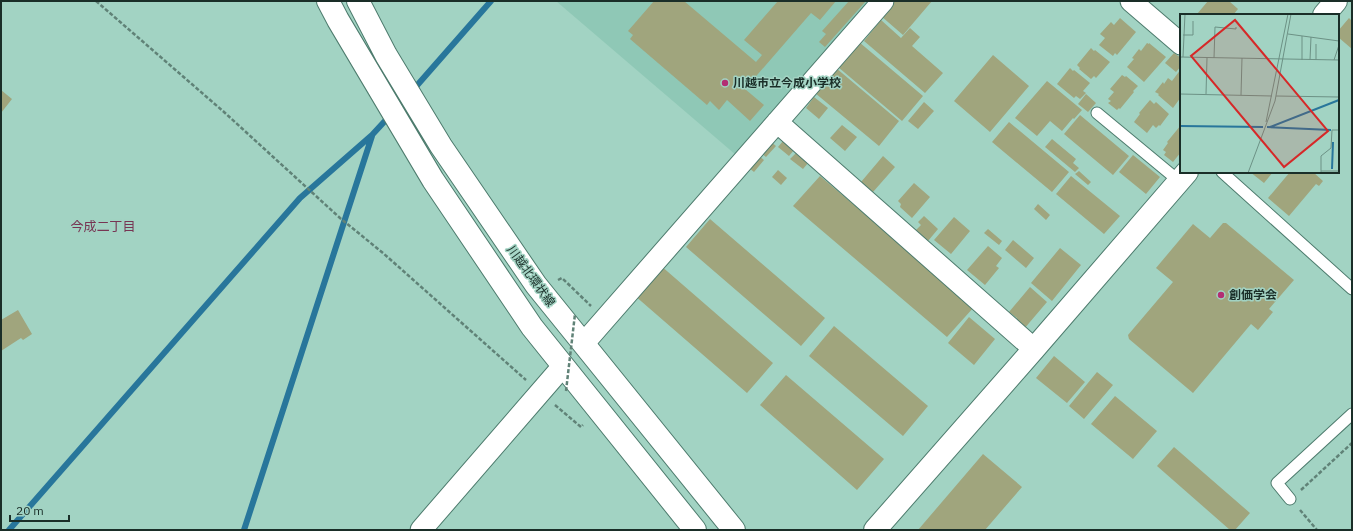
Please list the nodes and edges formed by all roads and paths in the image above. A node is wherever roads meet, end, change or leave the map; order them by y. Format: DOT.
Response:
graph roads {
  1 [pos="96,1"];
  2 [pos="328,1"];
  3 [pos="358,1"];
  4 [pos="883,1"];
  5 [pos="1131,1"];
  6 [pos="1336,1"];
  7 [pos="1325,14"];
  8 [pos="1180,43"];
  9 [pos="1097,113"];
  10 [pos="777,122"];
  11 [pos="1223,173"];
  12 [pos="1183,176"];
  13 [pos="562,278"];
  14 [pos="1352,289"];
  15 [pos="592,307"];
  16 [pos="575,314"];
  17 [pos="584,343"];
  18 [pos="1034,349"];
  19 [pos="563,366"];
  20 [pos="566,391"];
  21 [pos="547,398"];
  22 [pos="1352,414"];
  23 [pos="581,427"];
  24 [pos="1352,443"];
  25 [pos="1290,500"];
  26 [pos="421,530"];
  27 [pos="695,530"];
  28 [pos="734,530"];
  29 [pos="875,530"];
  30 [pos="1317,530"];
  1 -- 21 [label="path"];
  2 -- 19 [label="main road"];
  3 -- 17 [label="main road, 川越北環状線"];
  4 -- 10 [label="street"];
  5 -- 8 [label="street"];
  6 -- 7 [label="main road"];
  9 -- 12 [label="lane"];
  10 -- 17 [label="street"];
  10 -- 18 [label="street"];
  11 -- 14 [label="lane"];
  12 -- 18 [label="main road"];
  13 -- 15 [label="path"];
  16 -- 20 [label="path, bridge"];
  17 -- 28 [label="main road, 川越北環状線"];
  18 -- 29 [label="main road"];
  19 -- 21 [label="street"];
  19 -- 27 [label="main road"];
  21 -- 23 [label="path"];
  21 -- 26 [label="street"];
  22 -- 25 [label="lane"];
  24 -- 25 [label="path"];
  25 -- 30 [label="path"];
}
